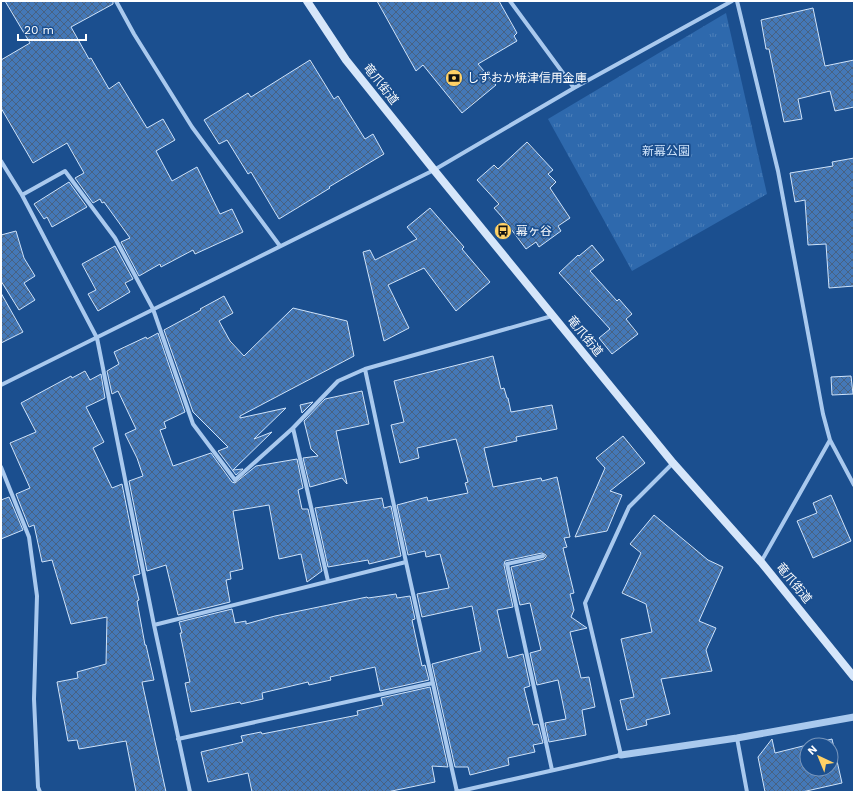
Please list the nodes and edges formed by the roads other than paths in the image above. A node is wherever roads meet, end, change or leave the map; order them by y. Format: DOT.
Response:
graph roads {
  1 [pos="116,1"];
  2 [pos="308,1"];
  3 [pos="510,1"];
  4 [pos="732,1"];
  5 [pos="737,1"];
  6 [pos="574,88"];
  7 [pos="1,161"];
  8 [pos="434,170"];
  9 [pos="22,195"];
  10 [pos="280,246"];
  11 [pos="153,309"];
  12 [pos="553,316"];
  13 [pos="97,338"];
  14 [pos="365,369"];
  15 [pos="1,385"];
  16 [pos="293,428"];
  17 [pos="830,440"];
  18 [pos="673,463"];
  19 [pos="1,467"];
  20 [pos="854,485"];
  21 [pos="543,556"];
  22 [pos="406,562"];
  23 [pos="762,562"];
  24 [pos="328,581"];
  25 [pos="154,625"];
  26 [pos="854,677"];
  27 [pos="433,683"];
  28 [pos="854,717"];
  29 [pos="737,738"];
  30 [pos="178,739"];
  31 [pos="621,754"];
  32 [pos="552,770"];
  33 [pos="40,792"];
  34 [pos="190,792"];
  35 [pos="456,792"];
  36 [pos="747,792"];
  1 -- 10 [label="street"];
  2 -- 8 [label="main road, 竜爪街道"];
  3 -- 6 [label="street"];
  4 -- 6 [label="street"];
  5 -- 17 [label="street"];
  6 -- 8 [label="street"];
  7 -- 9 [label="street"];
  8 -- 10 [label="street"];
  8 -- 12 [label="main road, 竜爪街道"];
  9 -- 11 [label="street"];
  9 -- 13 [label="street"];
  10 -- 11 [label="street"];
  11 -- 13 [label="street"];
  11 -- 16 [label="street"];
  12 -- 14 [label="street"];
  12 -- 18 [label="main road, 竜爪街道"];
  13 -- 15 [label="street"];
  13 -- 25 [label="street"];
  14 -- 16 [label="street"];
  14 -- 22 [label="street"];
  16 -- 24 [label="street"];
  17 -- 20 [label="street"];
  17 -- 23 [label="street"];
  18 -- 23 [label="main road, 竜爪街道"];
  18 -- 31 [label="street"];
  19 -- 33 [label="street"];
  21 -- 32 [label="street"];
  22 -- 24 [label="street"];
  22 -- 27 [label="street"];
  23 -- 26 [label="main road, 竜爪街道"];
  24 -- 25 [label="street"];
  25 -- 30 [label="street"];
  27 -- 30 [label="street"];
  27 -- 35 [label="street"];
  28 -- 29 [label="street"];
  29 -- 31 [label="street"];
  29 -- 36 [label="street"];
  30 -- 34 [label="street"];
  31 -- 32 [label="street"];
  32 -- 35 [label="street"];
}
